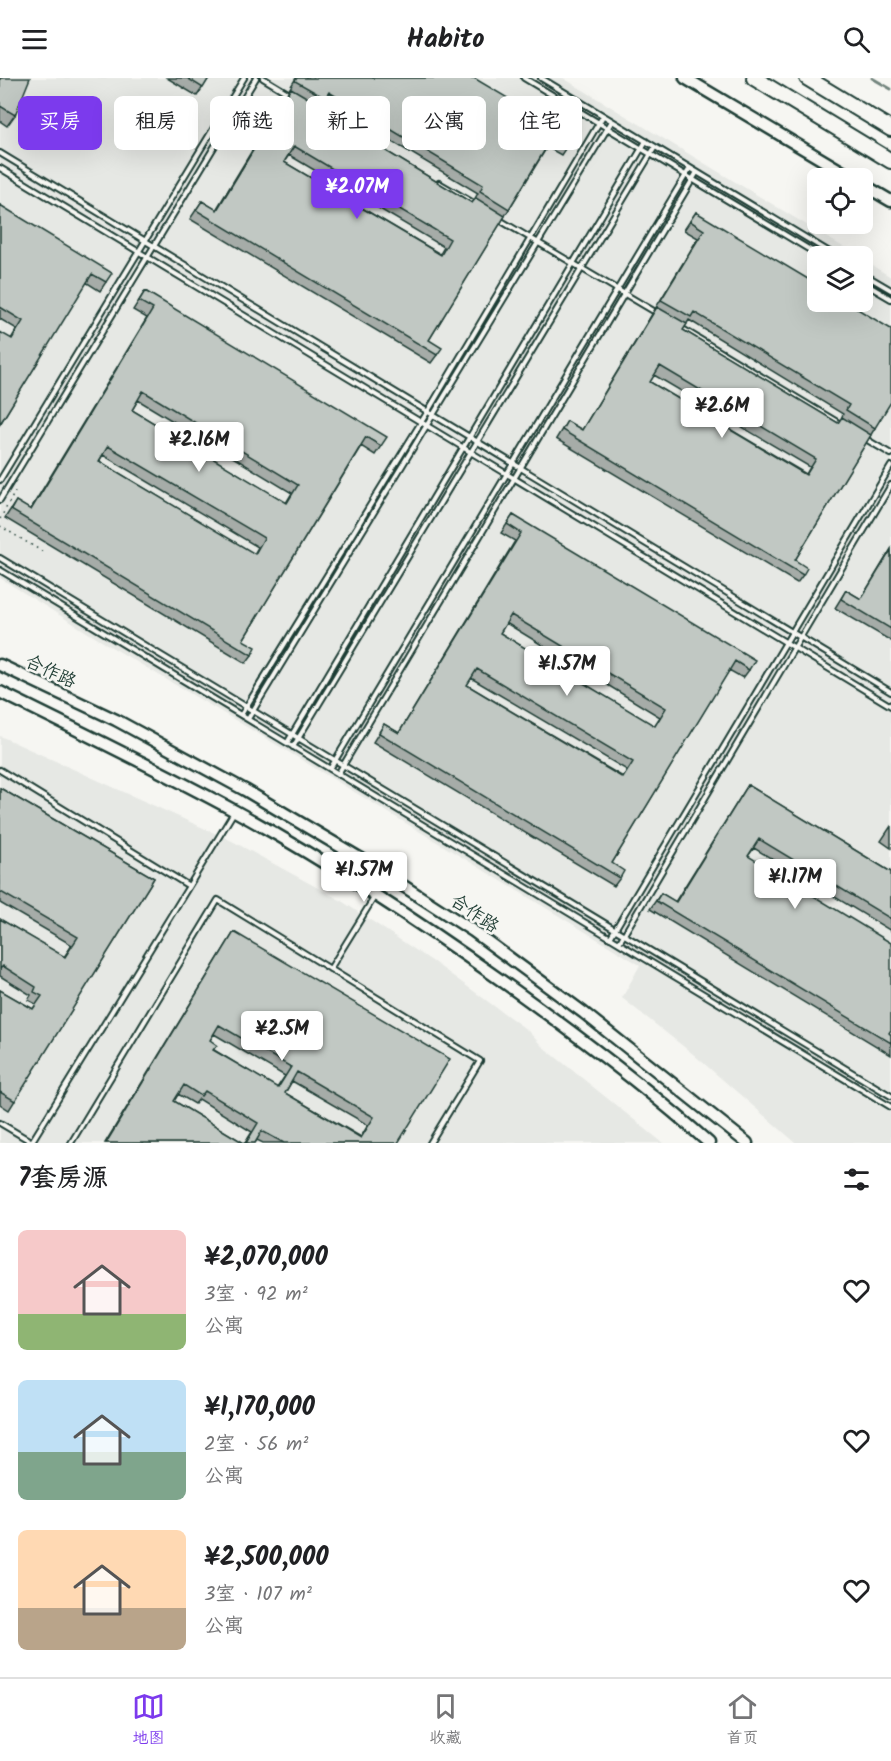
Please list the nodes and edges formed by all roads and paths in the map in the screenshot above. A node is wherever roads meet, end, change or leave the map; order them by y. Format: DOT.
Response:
graph roads {
  1 [pos="244,78"];
  2 [pos="256,78"];
  3 [pos="264,78"];
  4 [pos="524,78"];
  5 [pos="541,78"];
  6 [pos="685,78"];
  7 [pos="754,78"];
  8 [pos="807,78"];
  9 [pos="293,96"];
  10 [pos="603,116"];
  11 [pos="612,121"];
  12 [pos="598,123"];
  13 [pos="608,128"];
  14 [pos="835,128"];
  15 [pos="891,129"];
  16 [pos="646,141"];
  17 [pos="655,147"];
  18 [pos="641,149"];
  19 [pos="0,153"];
  20 [pos="651,154"];
  21 [pos="891,161"];
  22 [pos="0,168"];
  23 [pos="690,168"];
  24 [pos="836,168"];
  25 [pos="891,169"];
  26 [pos="697,172"];
  27 [pos="686,176"];
  28 [pos="432,179"];
  29 [pos="693,180"];
  30 [pos="873,190"];
  31 [pos="891,201"];
  32 [pos="482,209"];
  33 [pos="492,215"];
  34 [pos="531,238"];
  35 [pos="145,241"];
  36 [pos="538,243"];
  37 [pos="154,246"];
  38 [pos="819,246"];
  39 [pos="807,248"];
  40 [pos="139,251"];
  41 [pos="147,257"];
  42 [pos="573,263"];
  43 [pos="582,268"];
  44 [pos="873,279"];
  45 [pos="873,288"];
  46 [pos="618,290"];
  47 [pos="891,290"];
  48 [pos="624,294"];
  49 [pos="891,299"];
  50 [pos="665,319"];
  51 [pos="676,325"];
  52 [pos="428,411"];
  53 [pos="433,415"];
  54 [pos="421,422"];
  55 [pos="427,425"];
  56 [pos="850,429"];
  57 [pos="470,436"];
  58 [pos="860,436"];
  59 [pos="477,441"];
  60 [pos="463,447"];
  61 [pos="471,452"];
  62 [pos="891,454"];
  63 [pos="514,463"];
  64 [pos="891,466"];
  65 [pos="521,468"];
  66 [pos="507,474"];
  67 [pos="514,478"];
  68 [pos="0,480"];
  69 [pos="891,485"];
  70 [pos="15,492"];
  71 [pos="0,500"];
  72 [pos="0,519"];
  73 [pos="0,526"];
  74 [pos="43,552"];
  75 [pos="0,558"];
  76 [pos="0,570"];
  77 [pos="792,632"];
  78 [pos="801,637"];
  79 [pos="786,642"];
  80 [pos="795,647"];
  81 [pos="0,665"];
  82 [pos="0,692"];
  83 [pos="891,692"];
  84 [pos="891,706"];
  85 [pos="246,707"];
  86 [pos="253,711"];
  87 [pos="241,715"];
  88 [pos="248,719"];
  89 [pos="292,734"];
  90 [pos="298,738"];
  91 [pos="287,743"];
  92 [pos="293,747"];
  93 [pos="335,761"];
  94 [pos="343,765"];
  95 [pos="330,769"];
  96 [pos="0,770"];
  97 [pos="338,774"];
  98 [pos="235,811"];
  99 [pos="189,886"];
  100 [pos="376,894"];
  101 [pos="615,930"];
  102 [pos="624,935"];
  103 [pos="610,938"];
  104 [pos="619,943"];
  105 [pos="330,969"];
  106 [pos="891,1096"];
  107 [pos="886,1104"];
  108 [pos="891,1107"];
  109 [pos="0,1123"];
  110 [pos="31,1142"];
  111 [pos="71,1143"];
  112 [pos="430,1143"];
  113 [pos="709,1143"];
  114 [pos="747,1143"];
  1 -- 35 [label="lane"];
  2 -- 37 [label="lane"];
  3 -- 9 [label="lane"];
  4 -- 12 [label="lane"];
  5 -- 10 [label="lane"];
  6 -- 24 [label="main road"];
  7 -- 14 [label="highway"];
  8 -- 15 [label="highway"];
  10 -- 11 [label="lane"];
  10 -- 12 [label="lane"];
  11 -- 13 [label="lane"];
  11 -- 16 [label="lane"];
  12 -- 13 [label="lane"];
  12 -- 34 [label="lane"];
  13 -- 18 [label="lane"];
  13 -- 36 [label="lane"];
  14 -- 21 [label="highway"];
  14 -- 25 [label="highway"];
  16 -- 17 [label="lane"];
  16 -- 18 [label="lane"];
  17 -- 20 [label="lane"];
  17 -- 23 [label="lane"];
  18 -- 20 [label="lane"];
  18 -- 42 [label="lane"];
  19 -- 35 [label="lane"];
  20 -- 27 [label="lane"];
  20 -- 43 [label="lane"];
  22 -- 40 [label="lane"];
  23 -- 26 [label="lane"];
  23 -- 27 [label="lane"];
  26 -- 29 [label="lane"];
  26 -- 38 [label="lane"];
  27 -- 29 [label="lane"];
  27 -- 46 [label="lane"];
  28 -- 32 [label="lane"];
  29 -- 39 [label="lane"];
  29 -- 48 [label="lane"];
  30 -- 31 [label="main road"];
  33 -- 34 [label="lane"];
  34 -- 36 [label="lane"];
  34 -- 52 [label="lane"];
  35 -- 37 [label="lane"];
  35 -- 40 [label="lane"];
  36 -- 42 [label="lane"];
  36 -- 53 [label="lane"];
  37 -- 41 [label="lane"];
  37 -- 52 [label="lane"];
  40 -- 41 [label="lane"];
  40 -- 68 [label="lane"];
  41 -- 54 [label="lane"];
  41 -- 71 [label="lane"];
  42 -- 43 [label="lane"];
  42 -- 57 [label="lane"];
  43 -- 46 [label="lane"];
  43 -- 59 [label="lane"];
  44 -- 47 [label="lane"];
  45 -- 49 [label="lane"];
  46 -- 48 [label="lane"];
  46 -- 63 [label="lane"];
  48 -- 50 [label="lane"];
  48 -- 65 [label="lane"];
  51 -- 56 [label="lane"];
  52 -- 53 [label="lane"];
  52 -- 54 [label="lane"];
  53 -- 55 [label="lane"];
  53 -- 57 [label="lane"];
  54 -- 55 [label="lane"];
  54 -- 85 [label="lane"];
  55 -- 60 [label="lane"];
  55 -- 86 [label="lane"];
  57 -- 59 [label="lane"];
  57 -- 60 [label="lane"];
  58 -- 62 [label="lane"];
  59 -- 61 [label="lane"];
  59 -- 63 [label="lane"];
  60 -- 61 [label="lane"];
  60 -- 89 [label="lane"];
  61 -- 66 [label="lane"];
  61 -- 90 [label="lane"];
  63 -- 65 [label="lane"];
  63 -- 66 [label="lane"];
  64 -- 77 [label="lane"];
  65 -- 67 [label="lane"];
  65 -- 77 [label="lane"];
  66 -- 67 [label="lane"];
  66 -- 93 [label="lane"];
  67 -- 79 [label="lane"];
  67 -- 94 [label="lane"];
  69 -- 78 [label="lane"];
  70 -- 72 [label="path"];
  73 -- 74 [label="path"];
  75 -- 85 [label="lane"];
  76 -- 87 [label="lane"];
  77 -- 78 [label="lane"];
  77 -- 79 [label="lane"];
  78 -- 80 [label="lane"];
  78 -- 83 [label="lane"];
  79 -- 80 [label="lane"];
  79 -- 101 [label="lane"];
  80 -- 84 [label="lane"];
  80 -- 102 [label="lane"];
  81 -- 114 [label="main road, 合作路"];
  82 -- 98 [label="main road"];
  85 -- 86 [label="lane"];
  85 -- 87 [label="lane"];
  86 -- 88 [label="lane"];
  86 -- 89 [label="lane"];
  87 -- 88 [label="lane"];
  88 -- 91 [label="lane"];
  89 -- 90 [label="lane"];
  89 -- 91 [label="lane"];
  90 -- 92 [label="lane"];
  90 -- 93 [label="lane"];
  91 -- 92 [label="lane"];
  92 -- 95 [label="lane"];
  93 -- 94 [label="lane"];
  93 -- 95 [label="lane"];
  94 -- 97 [label="lane"];
  94 -- 101 [label="lane"];
  95 -- 97 [label="lane"];
  96 -- 99 [label="lane"];
  97 -- 103 [label="lane"];
  98 -- 99 [label="lane"];
  98 -- 100 [label="main road"];
  99 -- 110 [label="lane"];
  100 -- 105 [label="lane"];
  100 -- 113 [label="main road"];
  101 -- 102 [label="lane"];
  101 -- 103 [label="lane"];
  102 -- 104 [label="lane"];
  102 -- 106 [label="lane"];
  103 -- 104 [label="lane"];
  104 -- 107 [label="lane"];
  105 -- 111 [label="lane"];
  105 -- 112 [label="lane"];
  106 -- 107 [label="lane"];
  107 -- 108 [label="lane"];
  109 -- 110 [label="lane"];
}
